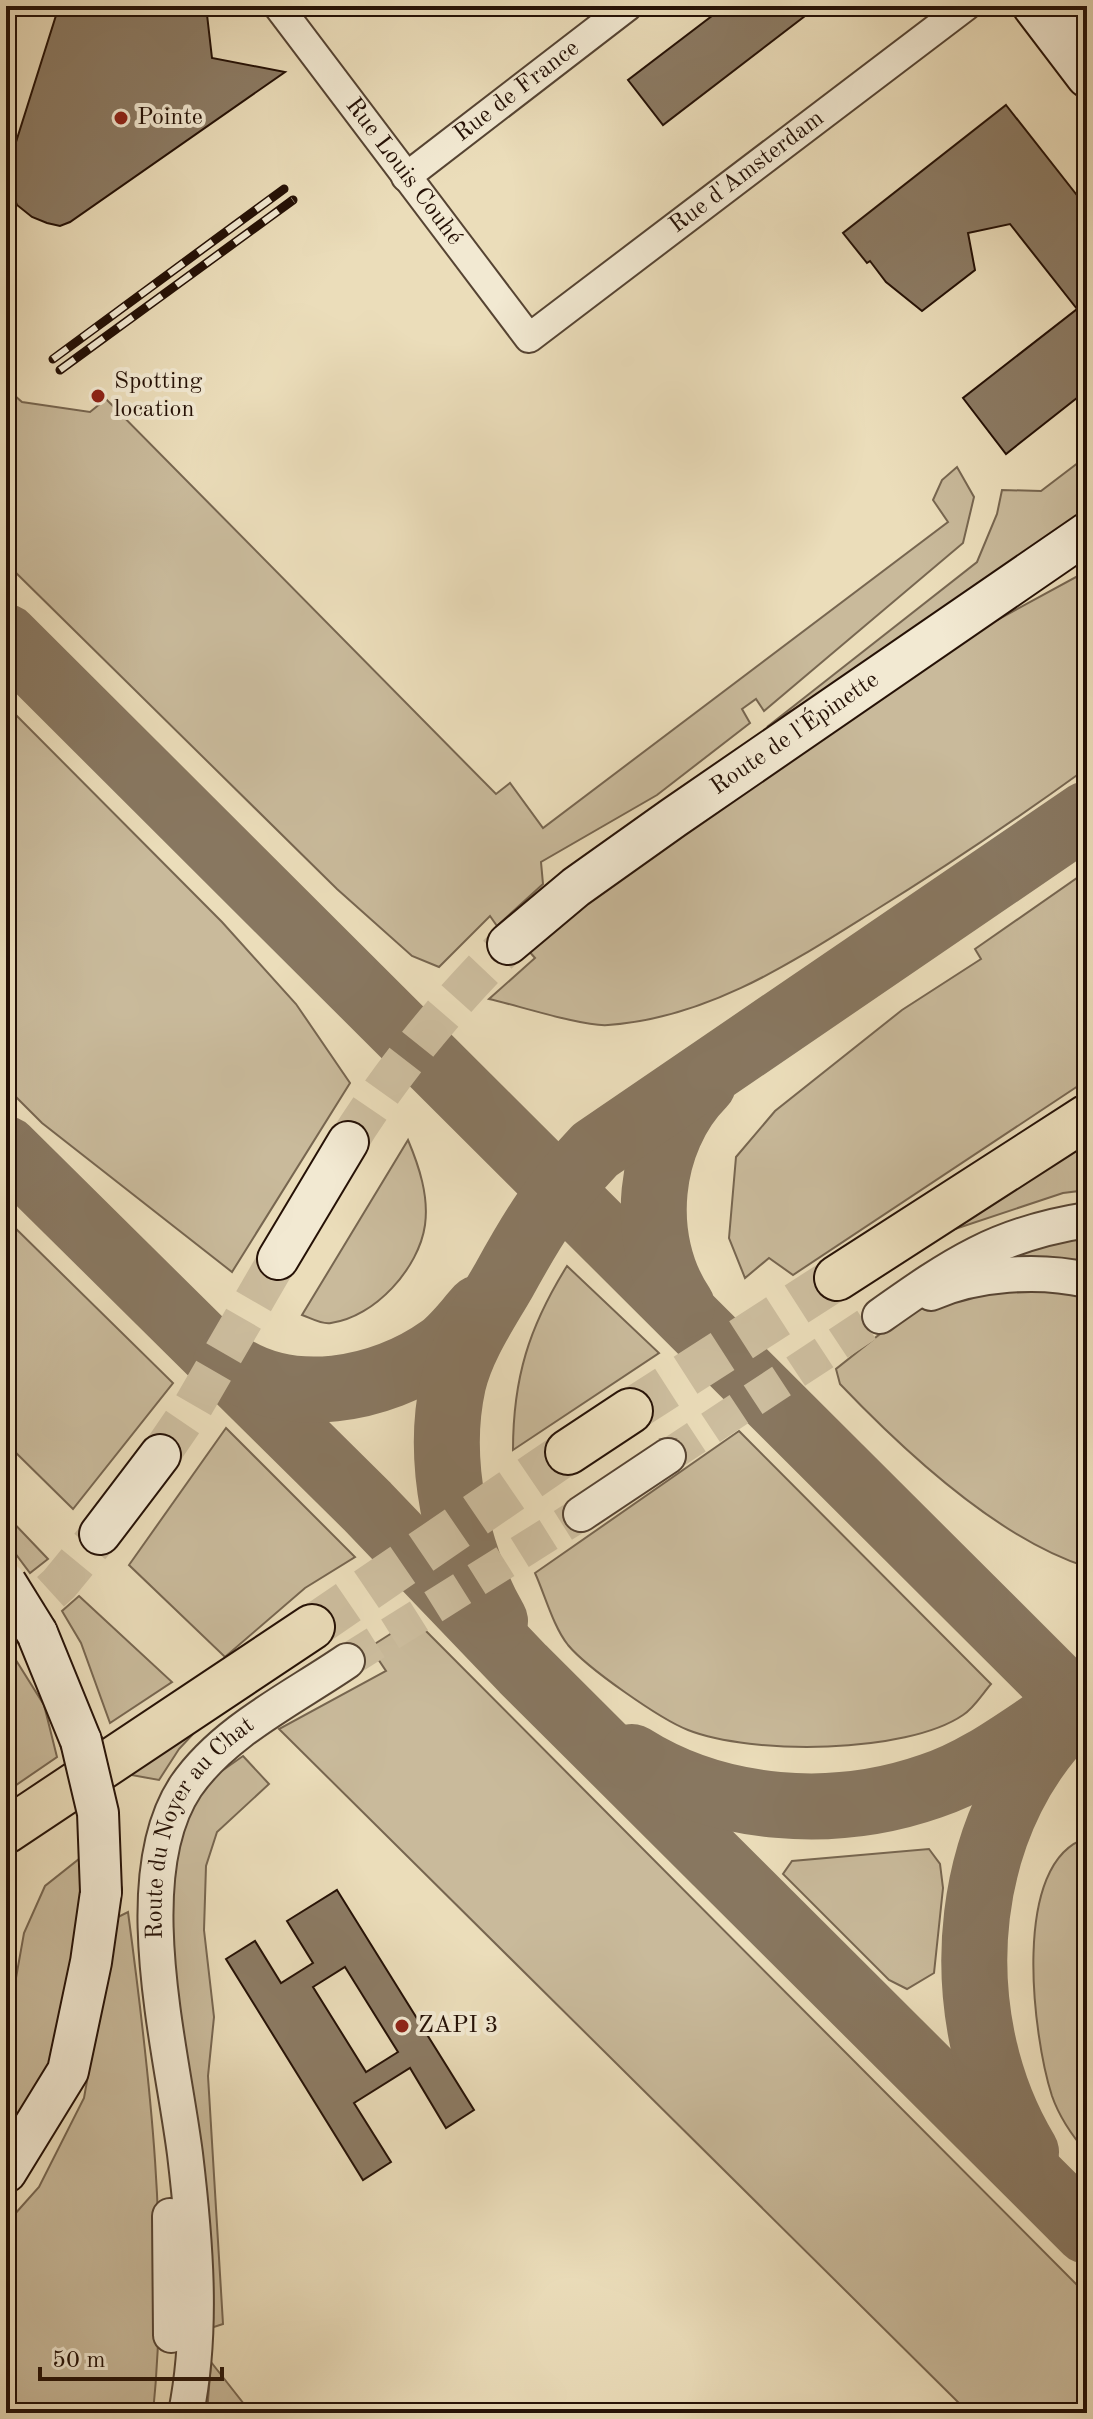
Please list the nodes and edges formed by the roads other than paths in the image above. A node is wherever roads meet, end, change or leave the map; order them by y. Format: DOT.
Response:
graph roads {
  1 [pos="278,6"];
  2 [pos="628,6"];
  3 [pos="966,6"];
  4 [pos="1033,6"];
  5 [pos="1073,6"];
  6 [pos="1087,24"];
  7 [pos="1087,77"];
  8 [pos="406,177"];
  9 [pos="529,338"];
  10 [pos="1087,533"];
  11 [pos="508,944"];
  12 [pos="1087,1117"];
  13 [pos="348,1142"];
  14 [pos="1087,1220"];
  15 [pos="278,1259"];
  16 [pos="837,1278"];
  17 [pos="1087,1280"];
  18 [pos="630,1411"];
  19 [pos="568,1452"];
  20 [pos="160,1455"];
  21 [pos="668,1456"];
  22 [pos="581,1514"];
  23 [pos="100,1534"];
  24 [pos="6,1583"];
  25 [pos="312,1627"];
  26 [pos="347,1661"];
  27 [pos="6,1831"];
  28 [pos="168,2051"];
  29 [pos="6,2172"];
  30 [pos="165,2413"];
  31 [pos="186,2413"];
  1 -- 8 [label="street, Rue Louis Couhé"];
  2 -- 8 [label="street, Rue de France"];
  3 -- 9 [label="street, Rue d'Amsterdam"];
  4 -- 7 [label="main road"];
  5 -- 6 [label="main road"];
  8 -- 9 [label="street, Rue Louis Couhé"];
  10 -- 11 [label="main road, Route de l'Épinette"];
  12 -- 16 [label="main road"];
  13 -- 15 [label="main road"];
  14 -- 17 [label="street"];
  18 -- 19 [label="main road"];
  20 -- 23 [label="main road"];
  21 -- 22 [label="street"];
  24 -- 29 [label="main road, bridge"];
  25 -- 27 [label="main road"];
  26 -- 28 [label="street, Route du Noyer au Chat"];
  28 -- 30 [label="street, Route du Noyer au Chat"];
  28 -- 31 [label="street, Route du Noyer au Chat"];
}
